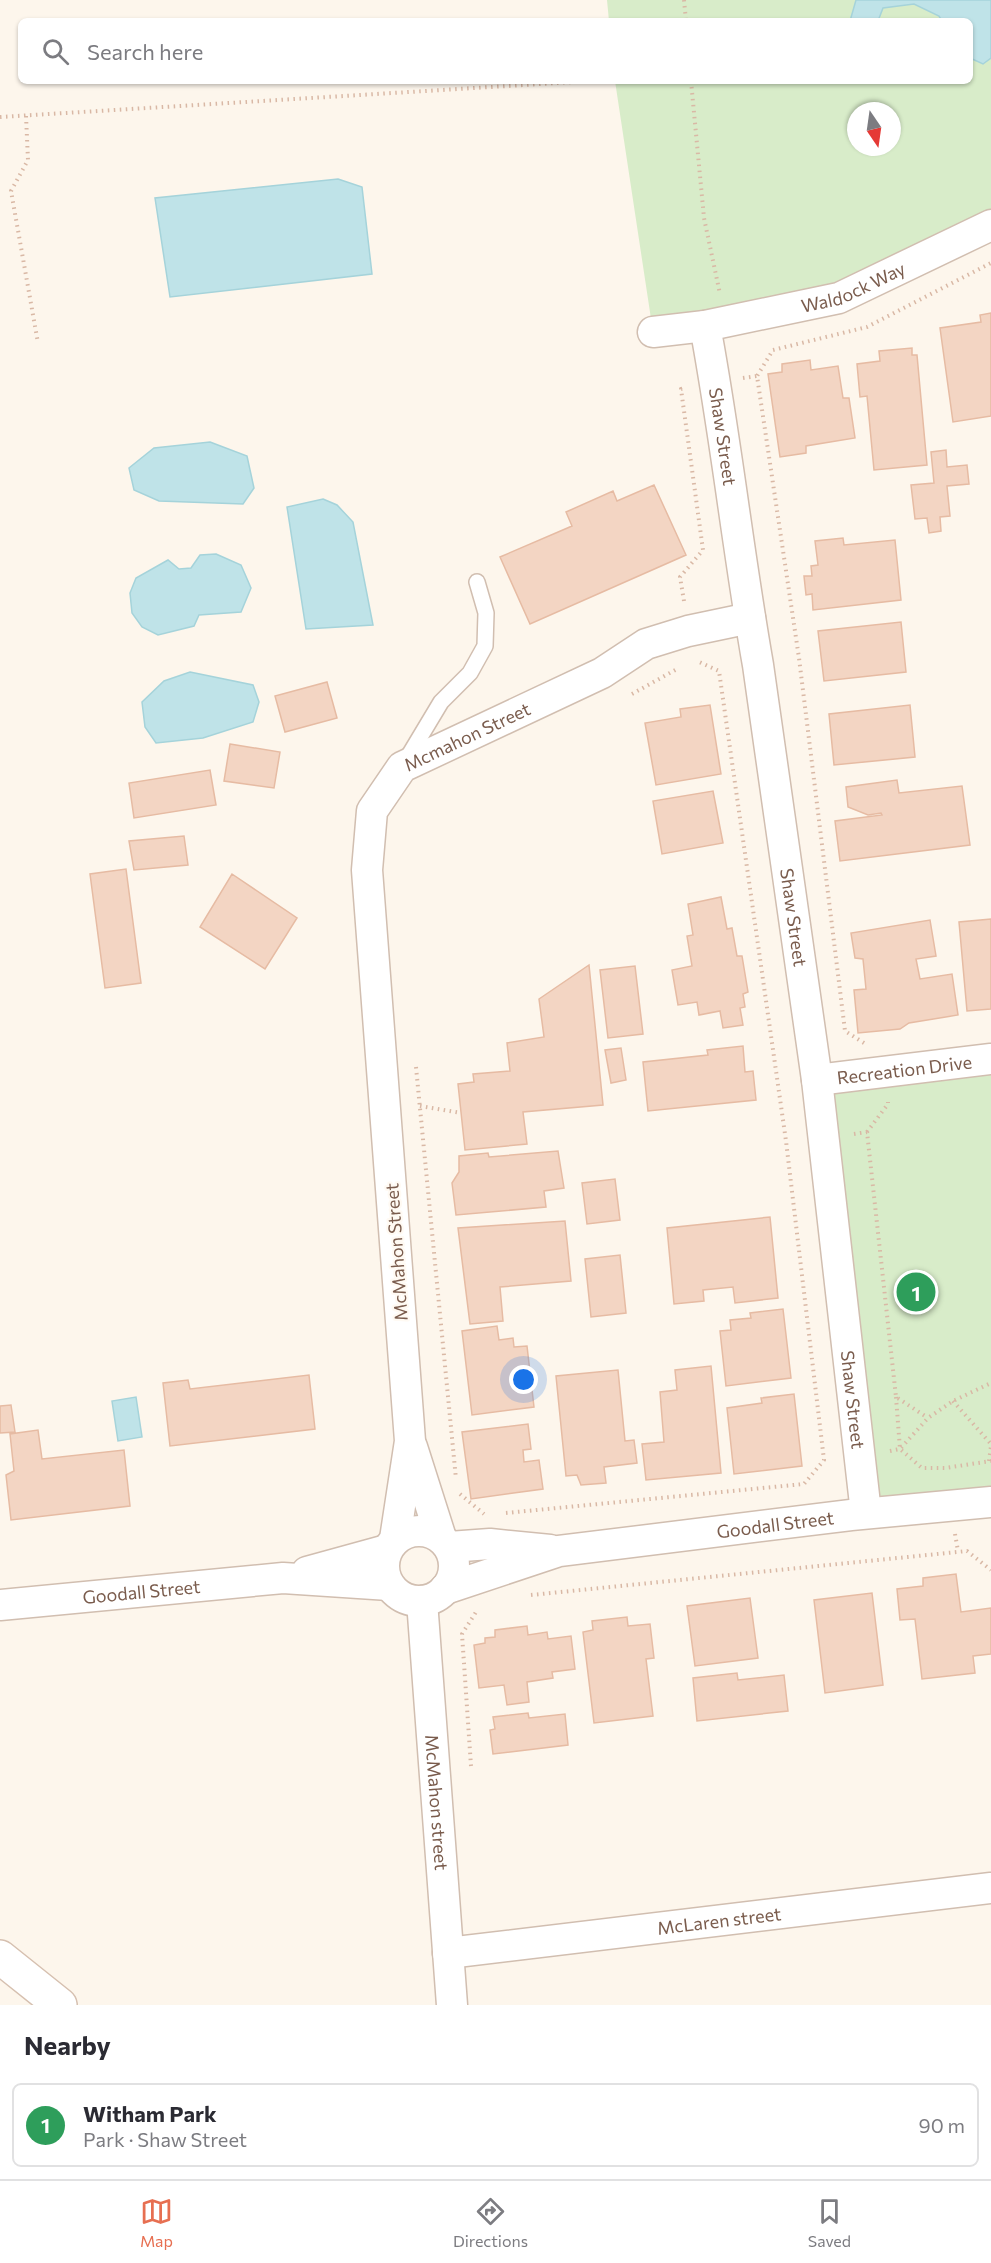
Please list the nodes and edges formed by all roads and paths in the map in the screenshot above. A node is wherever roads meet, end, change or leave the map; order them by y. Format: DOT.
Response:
graph roads {
  1 [pos="684,0"];
  2 [pos="686,18"];
  3 [pos="541,84"];
  4 [pos="692,84"];
  5 [pos="26,116"];
  6 [pos="0,117"];
  7 [pos="991,225"];
  8 [pos="991,263"];
  9 [pos="715,323"];
  10 [pos="653,332"];
  11 [pos="38,342"];
  12 [pos="681,389"];
  13 [pos="477,582"];
  14 [pos="750,618"];
  15 [pos="691,645"];
  16 [pos="633,694"];
  17 [pos="402,767"];
  18 [pos="870,1047"];
  19 [pos="991,1059"];
  20 [pos="381,1064"];
  21 [pos="416,1067"];
  22 [pos="817,1080"];
  23 [pos="420,1106"];
  24 [pos="461,1113"];
  25 [pos="824,1138"];
  26 [pos="991,1383"];
  27 [pos="896,1397"];
  28 [pos="953,1401"];
  29 [pos="928,1418"];
  30 [pos="410,1441"];
  31 [pos="991,1445"];
  32 [pos="900,1449"];
  33 [pos="860,1455"];
  34 [pos="990,1461"];
  35 [pos="456,1480"];
  36 [pos="457,1491"];
  37 [pos="991,1502"];
  38 [pos="866,1513"];
  39 [pos="497,1514"];
  40 [pos="485,1515"];
  41 [pos="445,1542"];
  42 [pos="391,1545"];
  43 [pos="559,1551"];
  44 [pos="991,1570"];
  45 [pos="284,1578"];
  46 [pos="389,1585"];
  47 [pos="434,1595"];
  48 [pos="529,1595"];
  49 [pos="0,1605"];
  50 [pos="477,1610"];
  51 [pos="471,1766"];
  52 [pos="991,1887"];
  53 [pos="448,1953"];
  54 [pos="0,1957"];
  55 [pos="60,2005"];
  56 [pos="452,2005"];
  1 -- 2 [label="path"];
  3 -- 5 [label="path"];
  4 -- 9 [label="path"];
  5 -- 6 [label="path"];
  5 -- 11 [label="path"];
  7 -- 9 [label="street, Waldock Way"];
  8 -- 18 [label="path"];
  9 -- 10 [label="street, Waldock Way"];
  9 -- 14 [label="street, Shaw Street"];
  12 -- 15 [label="path"];
  13 -- 17 [label="lane"];
  14 -- 15 [label="street, Mcmahon Street"];
  14 -- 22 [label="street, Shaw Street"];
  15 -- 16 [label="path"];
  15 -- 17 [label="street, Mcmahon Street"];
  15 -- 39 [label="path"];
  17 -- 20 [label="street, Mcmahon Street"];
  19 -- 22 [label="street, Recreation Drive"];
  20 -- 30 [label="street, McMahon Street"];
  21 -- 23 [label="path"];
  22 -- 25 [label="street, Shaw Street"];
  23 -- 24 [label="path"];
  23 -- 35 [label="path"];
  25 -- 27 [label="path"];
  25 -- 33 [label="street, Shaw Street"];
  26 -- 28 [label="path"];
  27 -- 29 [label="path"];
  27 -- 32 [label="path"];
  28 -- 29 [label="path"];
  28 -- 31 [label="path"];
  29 -- 32 [label="path"];
  30 -- 41 [label="street"];
  30 -- 42 [label="street"];
  31 -- 34 [label="path"];
  32 -- 33 [label="path"];
  32 -- 34 [label="path"];
  33 -- 38 [label="street, Shaw Street"];
  36 -- 40 [label="path"];
  37 -- 38 [label="street, Goodall Street"];
  38 -- 43 [label="street, Goodall Street"];
  41 -- 42 [label="street"];
  41 -- 43 [label="street, Goodall Street"];
  41 -- 47 [label="street"];
  42 -- 45 [label="street"];
  42 -- 46 [label="street"];
  43 -- 47 [label="street, Goodall Street"];
  44 -- 48 [label="path"];
  45 -- 46 [label="street"];
  45 -- 49 [label="street, Goodall Street"];
  46 -- 47 [label="street"];
  47 -- 53 [label="street, McMahon street"];
  50 -- 51 [label="path"];
  52 -- 53 [label="street, McLaren street"];
  53 -- 56 [label="street, McMahon street"];
  54 -- 55 [label="street"];
}
